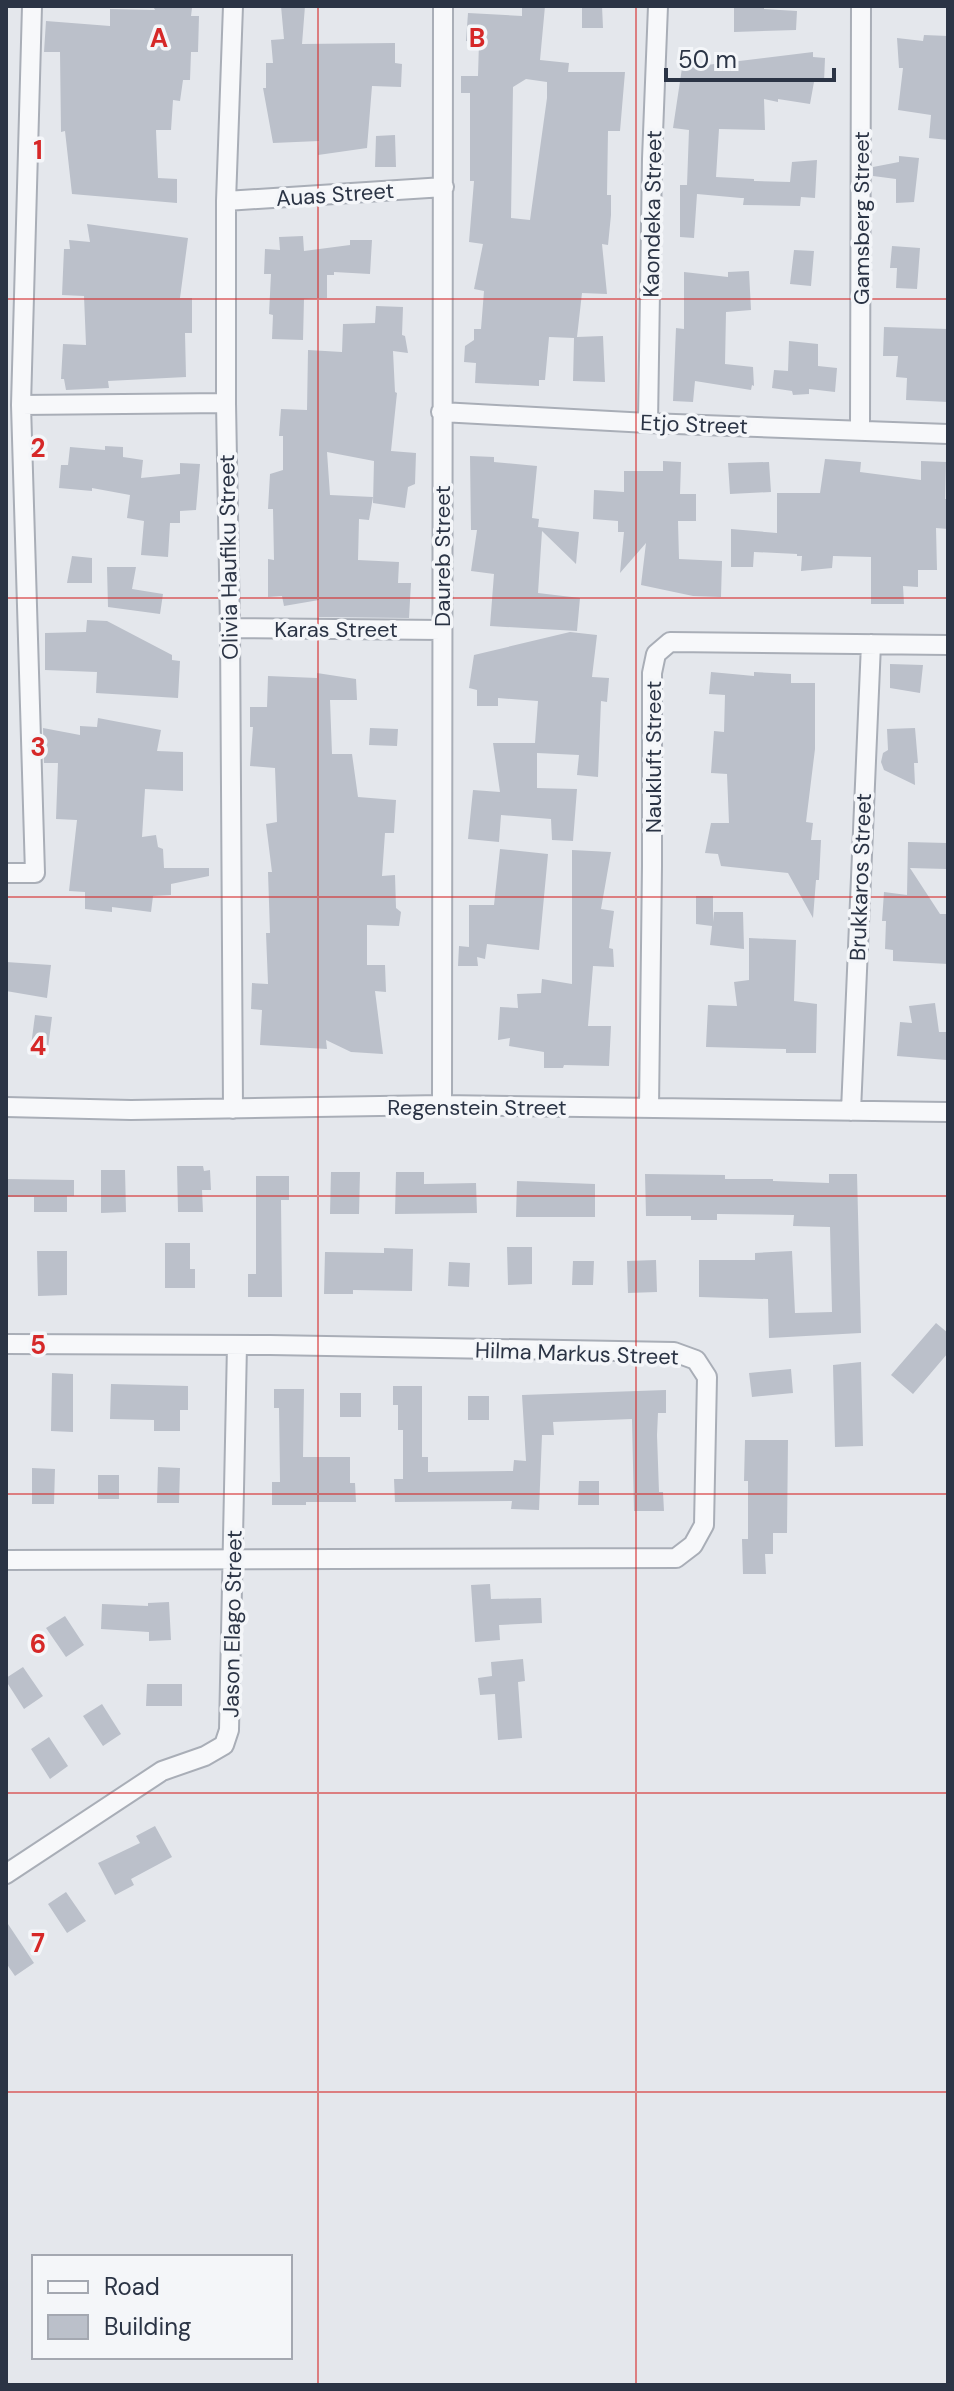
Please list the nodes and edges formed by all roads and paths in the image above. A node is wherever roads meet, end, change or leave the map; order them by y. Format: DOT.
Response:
graph roads {
  1 [pos="32,6"];
  2 [pos="233,6"];
  3 [pos="443,6"];
  4 [pos="658,6"];
  5 [pos="861,6"];
  6 [pos="444,187"];
  7 [pos="226,201"];
  8 [pos="226,403"];
  9 [pos="21,405"];
  10 [pos="441,412"];
  11 [pos="648,423"];
  12 [pos="860,430"];
  13 [pos="948,434"];
  14 [pos="230,628"];
  15 [pos="442,630"];
  16 [pos="871,644"];
  17 [pos="948,645"];
  18 [pos="6,873"];
  19 [pos="442,1105"];
  20 [pos="6,1107"];
  21 [pos="649,1108"];
  22 [pos="233,1109"];
  23 [pos="851,1111"];
  24 [pos="948,1112"];
  25 [pos="6,1344"];
  26 [pos="237,1345"];
  27 [pos="233,1559"];
  28 [pos="6,1560"];
  29 [pos="6,1874"];
  1 -- 9 [label="street"];
  2 -- 7 [label="street, Olivia Haufiku Street"];
  3 -- 6 [label="street, Daureb Street"];
  4 -- 11 [label="street, Kaondeka Street"];
  5 -- 12 [label="street, Gamsberg Street"];
  6 -- 7 [label="street, Auas Street"];
  6 -- 10 [label="street, Daureb Street"];
  7 -- 8 [label="street, Olivia Haufiku Street"];
  8 -- 9 [label="street"];
  8 -- 14 [label="street, Olivia Haufiku Street"];
  9 -- 18 [label="street"];
  10 -- 11 [label="street, Etjo Street"];
  10 -- 15 [label="street, Daureb Street"];
  11 -- 12 [label="street, Etjo Street"];
  12 -- 13 [label="street, Etjo Street"];
  14 -- 15 [label="street, Karas Street"];
  14 -- 22 [label="street, Olivia Haufiku Street"];
  15 -- 19 [label="street, Daureb Street"];
  16 -- 17 [label="street, Naukluft Street"];
  16 -- 21 [label="street, Naukluft Street"];
  16 -- 23 [label="street, Brukkaros Street"];
  19 -- 21 [label="street, Regenstein Street"];
  19 -- 22 [label="street, Regenstein Street"];
  20 -- 22 [label="street, Regenstein Street"];
  21 -- 23 [label="street, Regenstein Street"];
  23 -- 24 [label="street, Regenstein Street"];
  25 -- 26 [label="street, Hilma Markus Street"];
  26 -- 27 [label="street, Jason Elago Street"];
  26 -- 27 [label="street, Hilma Markus Street"];
  27 -- 28 [label="street, Hilma Markus Street"];
  27 -- 29 [label="street, Jason Elago Street"];
}
